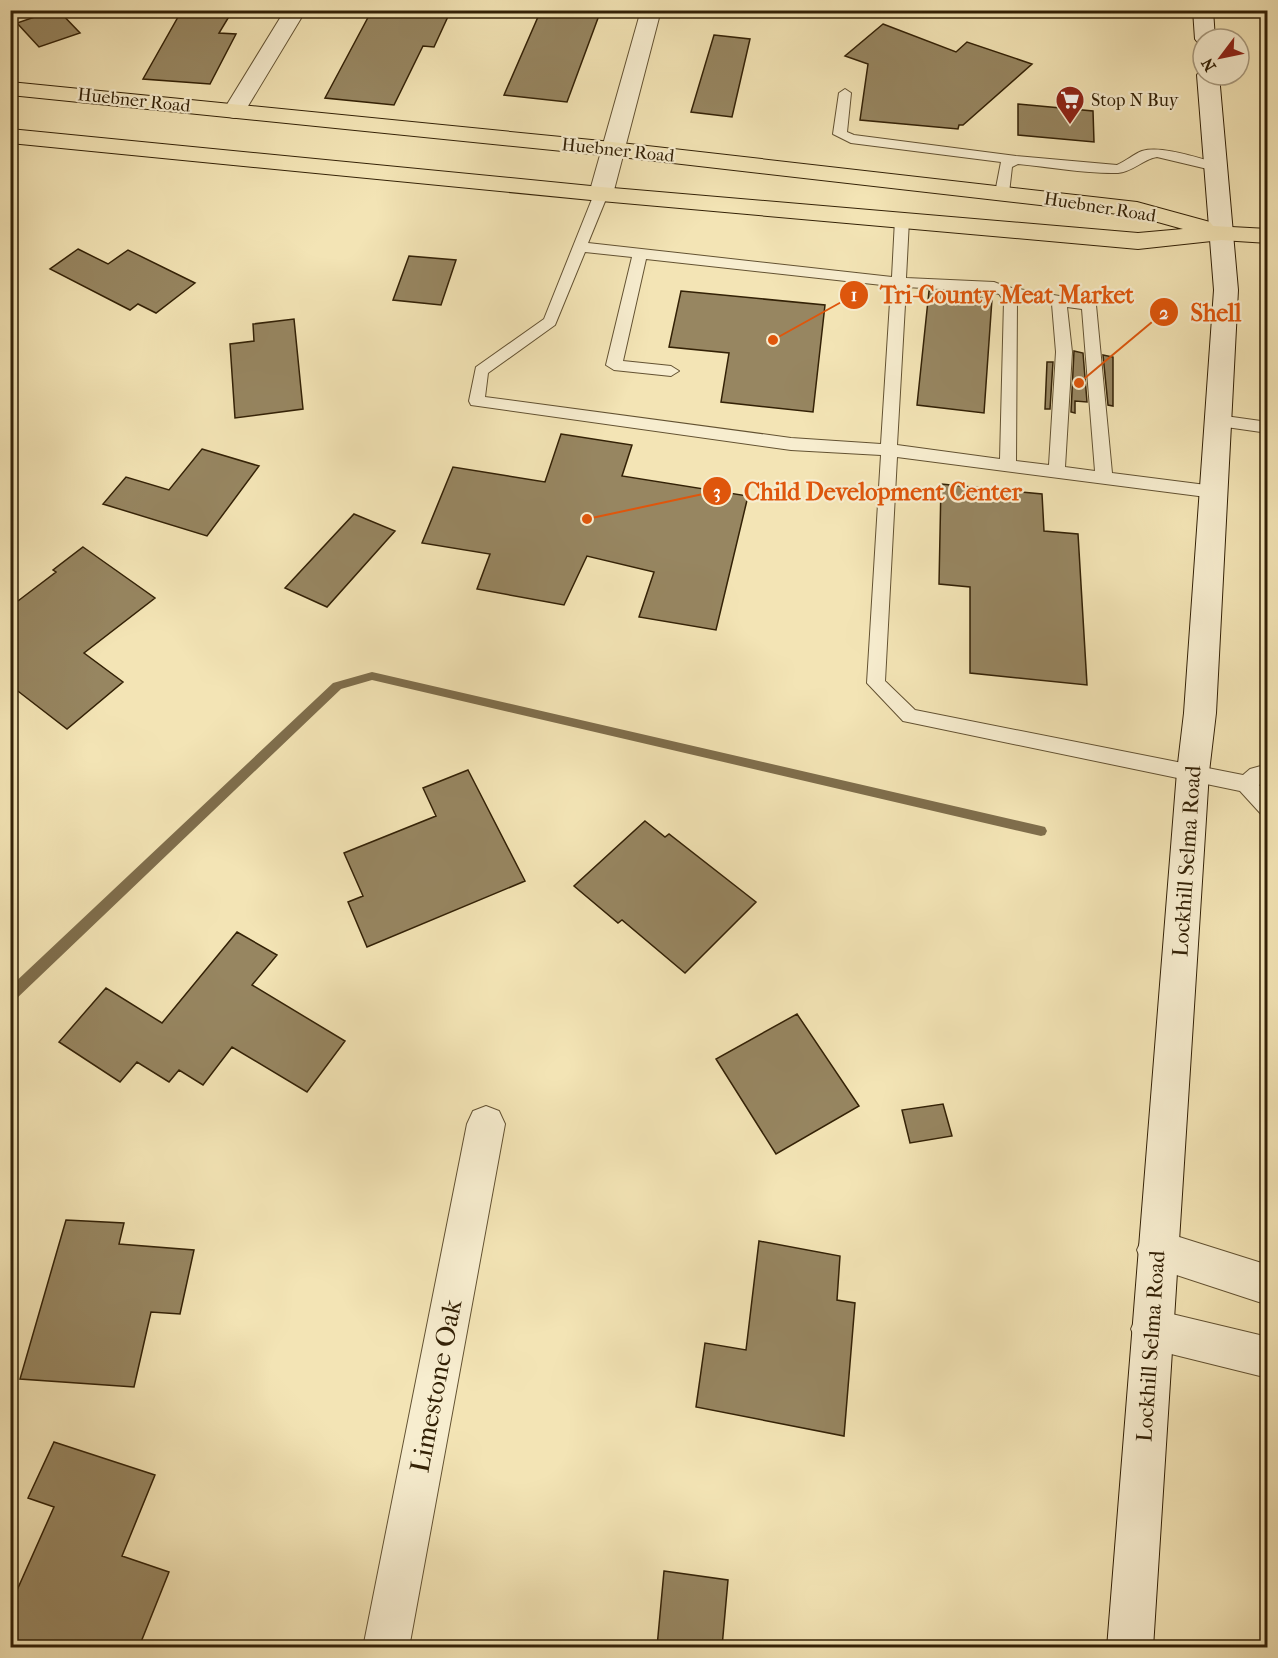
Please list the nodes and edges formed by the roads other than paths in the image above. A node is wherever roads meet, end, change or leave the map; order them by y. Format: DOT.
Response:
graph roads {
  1 [pos="296,10"];
  2 [pos="651,10"];
  3 [pos="1203,10"];
  4 [pos="1204,27"];
  5 [pos="1209,87"];
  6 [pos="10,88"];
  7 [pos="845,93"];
  8 [pos="234,111"];
  9 [pos="10,136"];
  10 [pos="612,149"];
  11 [pos="1016,160"];
  12 [pos="1216,167"];
  13 [pos="1002,193"];
  14 [pos="601,194"];
  15 [pos="902,220"];
  16 [pos="1221,233"];
  17 [pos="1268,236"];
  18 [pos="580,247"];
  19 [pos="640,253"];
  20 [pos="898,282"];
  21 [pos="1004,291"];
  22 [pos="1059,301"];
  23 [pos="671,371"];
  24 [pos="1218,421"];
  25 [pos="1268,428"];
  26 [pos="889,450"];
  27 [pos="1008,465"];
  28 [pos="1057,472"];
  29 [pos="1104,478"];
  30 [pos="1214,492"];
  31 [pos="1193,772"];
  32 [pos="1268,772"];
  33 [pos="1246,784"];
  34 [pos="1268,808"];
  35 [pos="486,1124"];
  36 [pos="1157,1250"];
  37 [pos="1268,1285"];
  38 [pos="1151,1329"];
  39 [pos="1268,1358"];
  40 [pos="386,1647"];
  41 [pos="1130,1647"];
  1 -- 8 [label="main road"];
  2 -- 10 [label="main road"];
  3 -- 4 [label="main road"];
  5 -- 12 [label="main road, Lockhill Selma Road"];
  6 -- 8 [label="main road, Huebner Road"];
  7 -- 11 [label="lane"];
  8 -- 10 [label="main road, Huebner Road"];
  9 -- 14 [label="main road, Huebner Road"];
  10 -- 13 [label="main road, Huebner Road"];
  10 -- 14 [label="main road"];
  11 -- 12 [label="lane"];
  11 -- 13 [label="lane"];
  12 -- 16 [label="main road, Lockhill Selma Road"];
  13 -- 16 [label="main road, Huebner Road"];
  14 -- 15 [label="main road, Huebner Road"];
  14 -- 18 [label="lane"];
  15 -- 16 [label="main road, Huebner Road"];
  15 -- 20 [label="lane"];
  16 -- 17 [label="main road, Huebner Road"];
  16 -- 24 [label="main road, Lockhill Selma Road"];
  18 -- 19 [label="lane"];
  18 -- 26 [label="lane"];
  19 -- 20 [label="lane"];
  19 -- 23 [label="lane"];
  20 -- 21 [label="lane"];
  20 -- 26 [label="lane"];
  21 -- 22 [label="lane"];
  21 -- 27 [label="lane"];
  22 -- 28 [label="lane"];
  22 -- 29 [label="lane"];
  24 -- 25 [label="lane"];
  24 -- 30 [label="main road, Lockhill Selma Road"];
  26 -- 27 [label="lane"];
  26 -- 31 [label="lane"];
  27 -- 28 [label="lane"];
  28 -- 29 [label="lane"];
  29 -- 30 [label="lane"];
  30 -- 31 [label="main road, Lockhill Selma Road"];
  31 -- 33 [label="lane"];
  31 -- 36 [label="main road, Lockhill Selma Road"];
  32 -- 33 [label="lane"];
  33 -- 34 [label="lane"];
  35 -- 40 [label="main road, Limestone Oak"];
  36 -- 37 [label="main road"];
  36 -- 38 [label="main road, Lockhill Selma Road"];
  38 -- 39 [label="main road"];
  38 -- 41 [label="main road, Lockhill Selma Road"];
}
